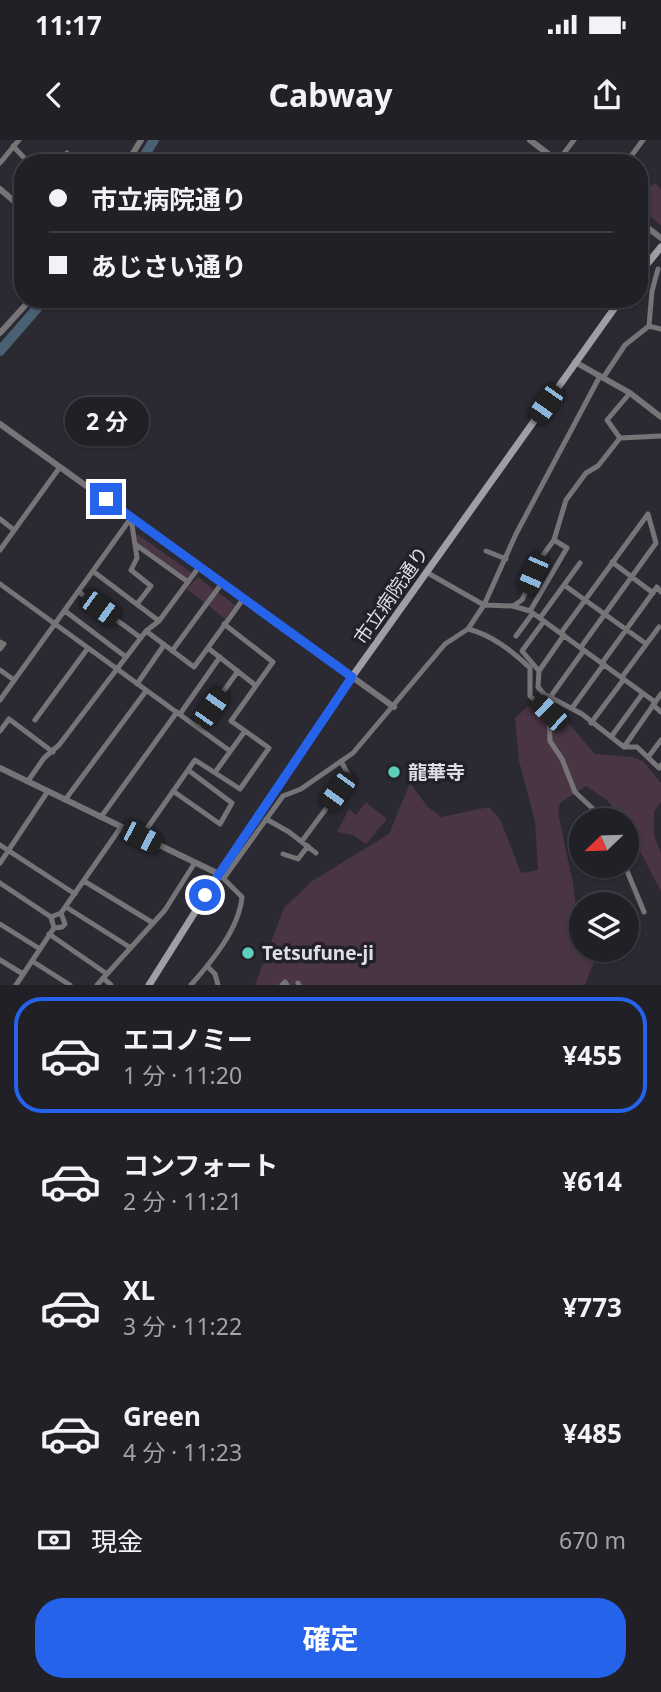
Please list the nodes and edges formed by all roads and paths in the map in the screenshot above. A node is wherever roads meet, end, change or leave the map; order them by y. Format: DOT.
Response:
graph roads {
  1 [pos="19,140"];
  2 [pos="530,140"];
  3 [pos="13,146"];
  4 [pos="21,154"];
  5 [pos="548,154"];
  6 [pos="0,163"];
  7 [pos="0,189"];
  8 [pos="14,201"];
  9 [pos="661,247"];
  10 [pos="648,262"];
  11 [pos="660,270"];
  12 [pos="23,308"];
  13 [pos="614,308"];
  14 [pos="649,326"];
  15 [pos="661,329"];
  16 [pos="0,333"];
  17 [pos="575,362"];
  18 [pos="601,377"];
  19 [pos="630,393"];
  20 [pos="661,417"];
  21 [pos="0,424"];
  22 [pos="661,436"];
  23 [pos="620,438"];
  24 [pos="60,467"];
  25 [pos="131,518"];
  26 [pos="0,519"];
  27 [pos="14,530"];
  28 [pos="554,540"];
  29 [pos="135,544"];
  30 [pos="0,550"];
  31 [pos="486,551"];
  32 [pos="506,559"];
  33 [pos="612,562"];
  34 [pos="580,563"];
  35 [pos="199,567"];
  36 [pos="94,572"];
  37 [pos="426,572"];
  38 [pos="632,577"];
  39 [pos="188,582"];
  40 [pos="222,583"];
  41 [pos="0,584"];
  42 [pos="564,585"];
  43 [pos="79,592"];
  44 [pos="661,592"];
  45 [pos="653,593"];
  46 [pos="244,598"];
  47 [pos="585,599"];
  48 [pos="137,604"];
  49 [pos="484,605"];
  50 [pos="513,606"];
  51 [pos="65,611"];
  52 [pos="531,612"];
  53 [pos="605,614"];
  54 [pos="542,620"];
  55 [pos="159,621"];
  56 [pos="224,624"];
  57 [pos="55,625"];
  58 [pos="660,627"];
  59 [pos="468,629"];
  60 [pos="626,629"];
  61 [pos="146,631"];
  62 [pos="562,634"];
  63 [pos="516,636"];
  64 [pos="141,638"];
  65 [pos="0,642"];
  66 [pos="645,643"];
  67 [pos="164,645"];
  68 [pos="88,648"];
  69 [pos="208,648"];
  70 [pos="583,648"];
  71 [pos="0,649"];
  72 [pos="172,651"];
  73 [pos="127,657"];
  74 [pos="220,657"];
  75 [pos="603,663"];
  76 [pos="117,669"];
  77 [pos="0,670"];
  78 [pos="237,671"];
  79 [pos="539,671"];
  80 [pos="352,677"];
  81 [pos="623,678"];
  82 [pos="14,680"];
  83 [pos="136,684"];
  84 [pos="255,685"];
  85 [pos="146,691"];
  86 [pos="643,693"];
  87 [pos="661,694"];
  88 [pos="551,696"];
  89 [pos="0,700"];
  90 [pos="654,704"];
  91 [pos="394,707"];
  92 [pos="572,708"];
  93 [pos="661,712"];
  94 [pos="178,713"];
  95 [pos="34,720"];
  96 [pos="591,723"];
  97 [pos="198,727"];
  98 [pos="0,731"];
  99 [pos="245,731"];
  100 [pos="611,737"];
  101 [pos="661,740"];
  102 [pos="624,747"];
  103 [pos="229,751"];
  104 [pos="53,752"];
  105 [pos="649,756"];
  106 [pos="341,761"];
  107 [pos="661,765"];
  108 [pos="0,768"];
  109 [pos="188,770"];
  110 [pos="216,771"];
  111 [pos="28,781"];
  112 [pos="47,791"];
  113 [pos="173,791"];
  114 [pos="65,800"];
  115 [pos="593,808"];
  116 [pos="101,817"];
  117 [pos="266,819"];
  118 [pos="121,827"];
  119 [pos="141,837"];
  120 [pos="302,841"];
  121 [pos="0,845"];
  122 [pos="309,846"];
  123 [pos="8,850"];
  124 [pos="283,853"];
  125 [pos="316,853"];
  126 [pos="0,863"];
  127 [pos="194,864"];
  128 [pos="221,876"];
  129 [pos="630,878"];
  130 [pos="84,881"];
  131 [pos="0,883"];
  132 [pos="75,894"];
  133 [pos="66,907"];
  134 [pos="644,912"];
  135 [pos="61,913"];
  136 [pos="51,917"];
  137 [pos="153,923"];
  138 [pos="0,924"];
  139 [pos="54,928"];
  140 [pos="49,934"];
  141 [pos="131,948"];
  142 [pos="40,949"];
  143 [pos="0,960"];
  144 [pos="32,961"];
  145 [pos="207,966"];
  146 [pos="23,974"];
  147 [pos="105,976"];
  148 [pos="154,983"];
  149 [pos="16,985"];
  150 [pos="70,985"];
  151 [pos="97,985"];
  152 [pos="111,985"];
  153 [pos="191,985"];
  154 [pos="218,985"];
  1 -- 3 [label="street"];
  2 -- 5 [label="street"];
  3 -- 4 [label="street"];
  3 -- 6 [label="street"];
  7 -- 8 [label="street"];
  9 -- 10 [label="main road"];
  11 -- 14 [label="street"];
  12 -- 16 [label="street"];
  13 -- 17 [label="main road, 市立病院通り"];
  14 -- 15 [label="street"];
  14 -- 18 [label="street"];
  17 -- 18 [label="street"];
  17 -- 37 [label="main road, 市立病院通り"];
  18 -- 19 [label="street"];
  18 -- 32 [label="street"];
  19 -- 20 [label="street"];
  19 -- 23 [label="street"];
  21 -- 24 [label="street"];
  22 -- 23 [label="street"];
  23 -- 28 [label="street"];
  24 -- 25 [label="street"];
  24 -- 27 [label="street"];
  25 -- 29 [label="street"];
  25 -- 35 [label="street"];
  25 -- 36 [label="street"];
  26 -- 27 [label="street"];
  27 -- 30 [label="street"];
  28 -- 50 [label="street"];
  28 -- 52 [label="street"];
  29 -- 39 [label="street"];
  29 -- 48 [label="street"];
  31 -- 32 [label="street"];
  32 -- 49 [label="street"];
  33 -- 38 [label="street"];
  33 -- 38 [label="street"];
  33 -- 47 [label="street"];
  34 -- 42 [label="street"];
  35 -- 39 [label="street"];
  35 -- 40 [label="street"];
  36 -- 43 [label="street"];
  36 -- 48 [label="street"];
  37 -- 49 [label="street"];
  37 -- 80 [label="main road, 市立病院通り"];
  38 -- 45 [label="street"];
  38 -- 53 [label="street"];
  39 -- 55 [label="street"];
  40 -- 46 [label="street"];
  40 -- 72 [label="street"];
  41 -- 57 [label="street"];
  42 -- 47 [label="street"];
  42 -- 54 [label="street"];
  43 -- 51 [label="street"];
  43 -- 64 [label="street"];
  44 -- 45 [label="street"];
  45 -- 60 [label="street"];
  46 -- 56 [label="street"];
  46 -- 80 [label="street"];
  47 -- 53 [label="street"];
  47 -- 62 [label="street"];
  48 -- 55 [label="street"];
  49 -- 50 [label="street"];
  49 -- 59 [label="street"];
  50 -- 52 [label="street"];
  51 -- 57 [label="street"];
  51 -- 73 [label="street"];
  52 -- 54 [label="street"];
  52 -- 63 [label="street"];
  53 -- 60 [label="street"];
  53 -- 70 [label="street"];
  54 -- 62 [label="street"];
  54 -- 79 [label="street"];
  55 -- 61 [label="street"];
  56 -- 69 [label="street"];
  56 -- 84 [label="street"];
  57 -- 68 [label="street"];
  57 -- 82 [label="street"];
  58 -- 66 [label="street"];
  59 -- 91 [label="street"];
  59 -- 115 [label="street"];
  60 -- 66 [label="street"];
  60 -- 75 [label="street"];
  61 -- 64 [label="street"];
  61 -- 67 [label="street"];
  62 -- 70 [label="street"];
  62 -- 79 [label="street"];
  64 -- 73 [label="street"];
  65 -- 71 [label="street"];
  66 -- 81 [label="street"];
  67 -- 72 [label="street"];
  67 -- 83 [label="street"];
  68 -- 76 [label="street"];
  68 -- 95 [label="street"];
  69 -- 72 [label="street"];
  69 -- 74 [label="street"];
  70 -- 75 [label="street"];
  70 -- 88 [label="street"];
  73 -- 76 [label="street"];
  74 -- 78 [label="street"];
  74 -- 94 [label="street"];
  75 -- 81 [label="street"];
  75 -- 92 [label="street"];
  76 -- 83 [label="street"];
  76 -- 104 [label="street"];
  77 -- 82 [label="street"];
  78 -- 84 [label="street"];
  78 -- 97 [label="street"];
  79 -- 88 [label="street"];
  80 -- 91 [label="street"];
  80 -- 128 [label="main road, 市立病院通り"];
  81 -- 86 [label="street"];
  81 -- 96 [label="street"];
  82 -- 89 [label="street"];
  83 -- 85 [label="street"];
  84 -- 99 [label="street"];
  85 -- 94 [label="street"];
  85 -- 114 [label="street"];
  86 -- 90 [label="street"];
  86 -- 100 [label="street"];
  87 -- 90 [label="street"];
  88 -- 92 [label="street"];
  90 -- 93 [label="street"];
  90 -- 102 [label="street"];
  91 -- 106 [label="street"];
  92 -- 96 [label="street"];
  94 -- 97 [label="street"];
  94 -- 116 [label="street"];
  96 -- 100 [label="street"];
  97 -- 103 [label="street"];
  98 -- 104 [label="street"];
  99 -- 103 [label="street"];
  99 -- 110 [label="street"];
  100 -- 102 [label="street"];
  101 -- 105 [label="street"];
  102 -- 105 [label="street"];
  103 -- 110 [label="street"];
  104 -- 111 [label="street"];
  105 -- 107 [label="street"];
  106 -- 117 [label="street"];
  106 -- 120 [label="street"];
  108 -- 111 [label="street"];
  109 -- 110 [label="street"];
  109 -- 113 [label="street"];
  109 -- 113 [label="street"];
  111 -- 112 [label="street"];
  112 -- 114 [label="street"];
  112 -- 123 [label="street"];
  113 -- 119 [label="street"];
  114 -- 116 [label="street"];
  116 -- 118 [label="street"];
  117 -- 120 [label="street"];
  117 -- 128 [label="street"];
  118 -- 119 [label="street"];
  118 -- 130 [label="street"];
  119 -- 127 [label="street"];
  120 -- 122 [label="street"];
  121 -- 123 [label="street"];
  122 -- 124 [label="street"];
  122 -- 125 [label="street"];
  123 -- 126 [label="street"];
  123 -- 132 [label="street"];
  127 -- 128 [label="street"];
  127 -- 137 [label="street"];
  128 -- 145 [label="street"];
  128 -- 148 [label="main road, 市立病院通り"];
  129 -- 134 [label="street"];
  130 -- 132 [label="street"];
  130 -- 137 [label="street"];
  131 -- 136 [label="street"];
  132 -- 133 [label="street"];
  133 -- 135 [label="street"];
  133 -- 141 [label="street"];
  135 -- 136 [label="street"];
  135 -- 139 [label="street"];
  136 -- 139 [label="street"];
  137 -- 141 [label="street"];
  138 -- 142 [label="street"];
  139 -- 140 [label="street"];
  140 -- 142 [label="street"];
  140 -- 147 [label="street"];
  141 -- 147 [label="street"];
  142 -- 144 [label="street"];
  143 -- 146 [label="street"];
  144 -- 146 [label="street"];
  144 -- 150 [label="street"];
  145 -- 153 [label="street"];
  145 -- 154 [label="street"];
  146 -- 149 [label="street"];
  147 -- 151 [label="street"];
  147 -- 152 [label="street"];
}
